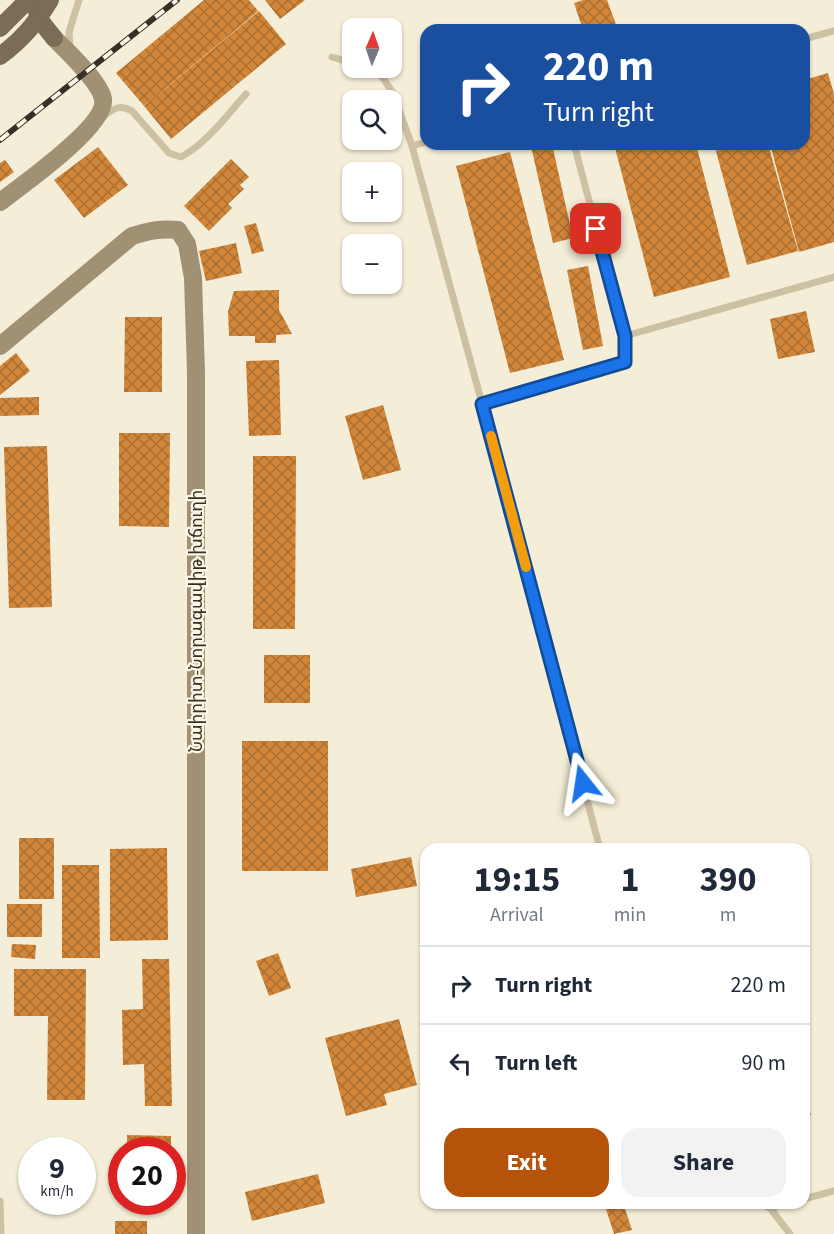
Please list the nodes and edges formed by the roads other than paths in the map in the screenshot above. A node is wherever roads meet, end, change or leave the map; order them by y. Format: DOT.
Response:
graph roads {
  1 [pos="28,0"];
  2 [pos="34,0"];
  3 [pos="50,0"];
  4 [pos="55,0"];
  5 [pos="79,0"];
  6 [pos="39,19"];
  7 [pos="0,28"];
  8 [pos="834,31"];
  9 [pos="810,37"];
  10 [pos="54,38"];
  11 [pos="19,42"];
  12 [pos="70,55"];
  13 [pos="0,56"];
  14 [pos="332,57"];
  15 [pos="342,60"];
  16 [pos="383,78"];
  17 [pos="246,94"];
  18 [pos="94,124"];
  19 [pos="420,144"];
  20 [pos="412,146"];
  21 [pos="575,150"];
  22 [pos="0,202"];
  23 [pos="834,276"];
  24 [pos="625,336"];
  25 [pos="0,346"];
  26 [pos="482,404"];
  27 [pos="598,843"];
  28 [pos="834,1191"];
  29 [pos="810,1197"];
  30 [pos="0,1201"];
  31 [pos="771,1209"];
  32 [pos="1,1234"];
  33 [pos="196,1234"];
  34 [pos="790,1234"];
  1 -- 7 [label="main road"];
  2 -- 6 [label="main road"];
  3 -- 6 [label="main road"];
  4 -- 10 [label="main road"];
  5 -- 12 [label="lane"];
  6 -- 10 [label="main road"];
  6 -- 11 [label="main road"];
  8 -- 9 [label="lane"];
  10 -- 11 [label="main road"];
  10 -- 12 [label="street"];
  11 -- 13 [label="main road"];
  12 -- 18 [label="street"];
  14 -- 15 [label="lane"];
  16 -- 20 [label="lane"];
  17 -- 18 [label="lane"];
  18 -- 22 [label="street"];
  19 -- 20 [label="lane"];
  20 -- 26 [label="lane"];
  21 -- 24 [label="lane"];
  23 -- 24 [label="lane"];
  24 -- 26 [label="lane"];
  25 -- 33 [label="street, Նաիրիտ-Նորագավիթ խճուղի"];
  26 -- 27 [label="lane"];
  28 -- 29 [label="lane"];
  30 -- 32 [label="lane"];
  31 -- 34 [label="lane"];
}
